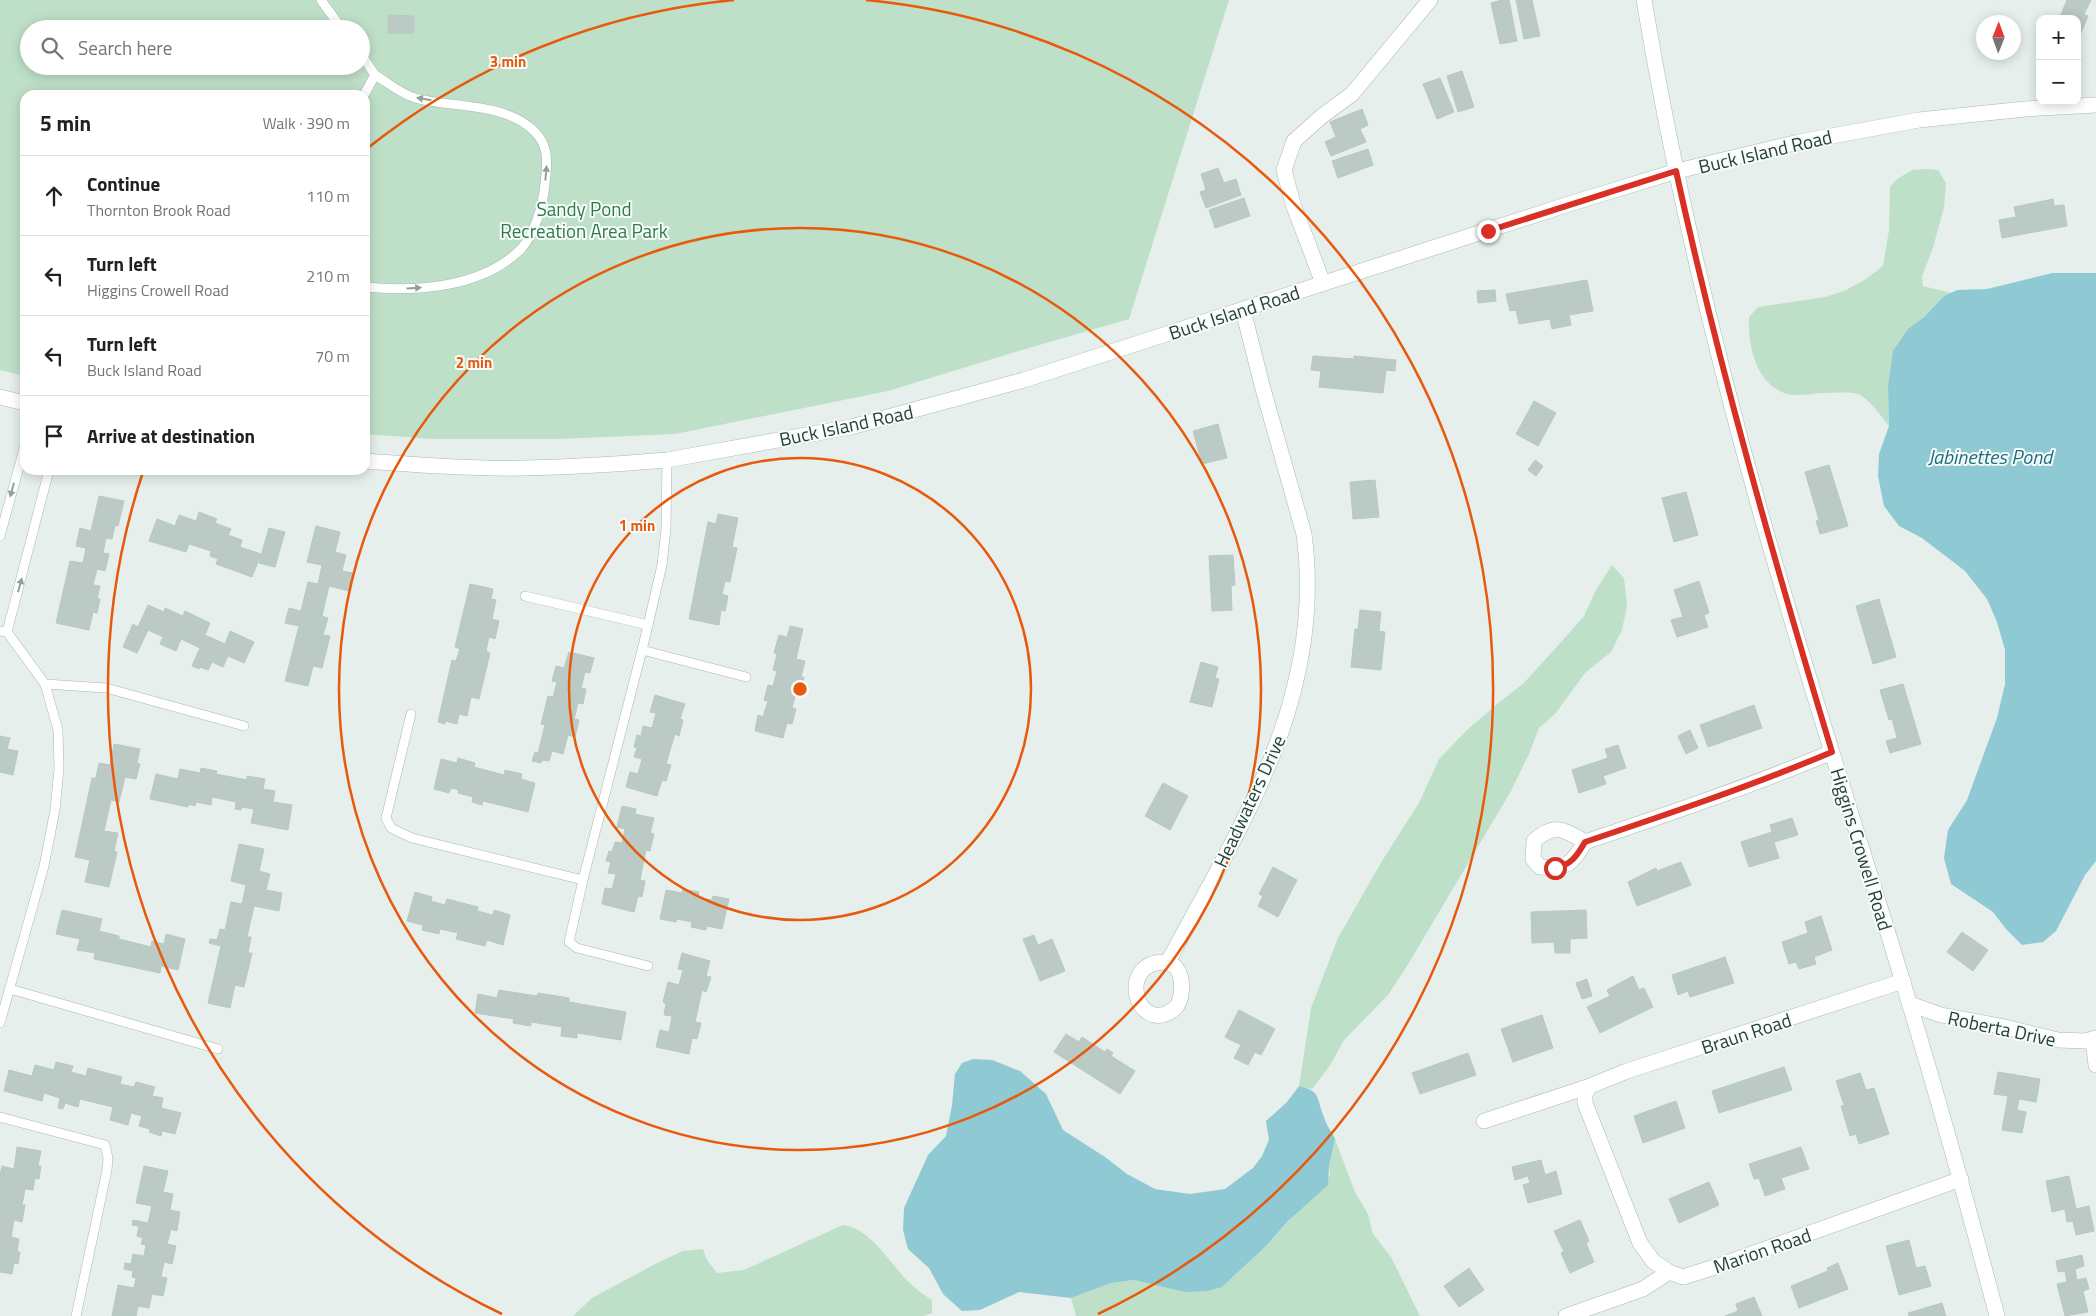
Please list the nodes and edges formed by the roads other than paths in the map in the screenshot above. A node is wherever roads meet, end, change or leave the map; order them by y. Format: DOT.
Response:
graph roads {
  1 [pos="321,0"];
  2 [pos="1430,0"];
  3 [pos="1644,0"];
  4 [pos="335,20"];
  5 [pos="370,68"];
  6 [pos="375,75"];
  7 [pos="367,90"];
  8 [pos="2096,105"];
  9 [pos="1676,171"];
  10 [pos="1323,283"];
  11 [pos="370,287"];
  12 [pos="1244,310"];
  13 [pos="0,397"];
  14 [pos="20,402"];
  15 [pos="667,460"];
  16 [pos="370,461"];
  17 [pos="20,463"];
  18 [pos="47,475"];
  19 [pos="0,536"];
  20 [pos="525,596"];
  21 [pos="648,625"];
  22 [pos="4,632"];
  23 [pos="642,650"];
  24 [pos="746,678"];
  25 [pos="45,684"];
  26 [pos="411,714"];
  27 [pos="244,726"];
  28 [pos="1832,752"];
  29 [pos="1585,842"];
  30 [pos="583,880"];
  31 [pos="1168,962"];
  32 [pos="648,966"];
  33 [pos="1903,981"];
  34 [pos="10,989"];
  35 [pos="1910,1004"];
  36 [pos="0,1023"];
  37 [pos="2094,1038"];
  38 [pos="218,1049"];
  39 [pos="2096,1065"];
  40 [pos="1590,1086"];
  41 [pos="0,1117"];
  42 [pos="1484,1121"];
  43 [pos="1961,1179"];
  44 [pos="1669,1272"];
  45 [pos="76,1316"];
  46 [pos="1566,1316"];
  47 [pos="1997,1316"];
  1 -- 4 [label="lane"];
  2 -- 10 [label="main road"];
  3 -- 9 [label="main road, Higgins Crowell Road"];
  5 -- 6 [label="lane"];
  6 -- 7 [label="lane"];
  11 -- 6 [label="lane, one-way"];
  8 -- 9 [label="main road, Buck Island Road"];
  9 -- 10 [label="main road, Buck Island Road"];
  9 -- 28 [label="main road, Higgins Crowell Road"];
  10 -- 12 [label="main road, Buck Island Road"];
  12 -- 15 [label="main road, Buck Island Road"];
  12 -- 31 [label="main road, Headwaters Drive"];
  13 -- 14 [label="main road"];
  15 -- 16 [label="main road, Buck Island Road"];
  15 -- 21 [label="lane"];
  17 -- 19 [label="lane, one-way"];
  22 -- 18 [label="lane, one-way"];
  20 -- 21 [label="lane"];
  21 -- 23 [label="lane"];
  22 -- 25 [label="lane"];
  23 -- 24 [label="lane"];
  23 -- 30 [label="lane"];
  25 -- 27 [label="lane"];
  25 -- 34 [label="lane"];
  26 -- 30 [label="lane"];
  28 -- 29 [label="main road"];
  28 -- 33 [label="main road, Higgins Crowell Road"];
  30 -- 32 [label="lane"];
  33 -- 35 [label="main road, Higgins Crowell Road"];
  33 -- 40 [label="main road, Braun Road"];
  34 -- 36 [label="lane"];
  34 -- 38 [label="lane"];
  35 -- 37 [label="main road, Roberta Drive"];
  35 -- 43 [label="main road, Higgins Crowell Road"];
  37 -- 39 [label="main road"];
  40 -- 42 [label="main road, Braun Road"];
  40 -- 44 [label="main road"];
  41 -- 45 [label="lane"];
  43 -- 44 [label="main road, Marion Road"];
  43 -- 47 [label="main road, Higgins Crowell Road"];
  44 -- 46 [label="main road"];
}
